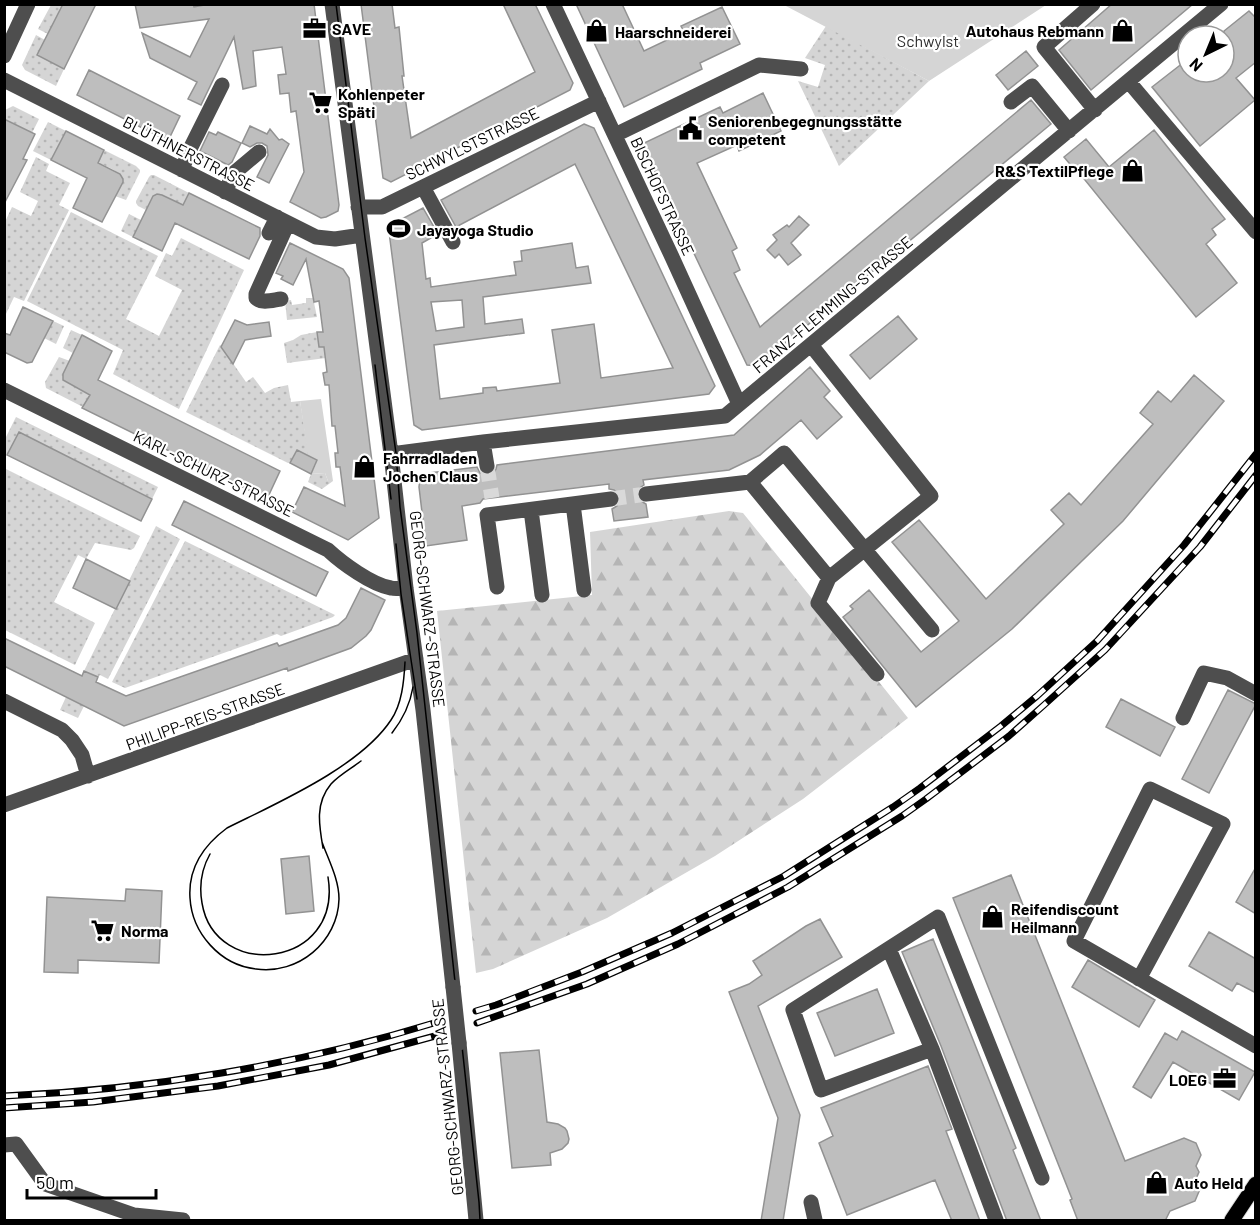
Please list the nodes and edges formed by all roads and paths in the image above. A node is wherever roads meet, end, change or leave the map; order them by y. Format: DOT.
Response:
graph roads {
  1 [pos="28,4"];
  2 [pos="332,4"];
  3 [pos="553,4"];
  4 [pos="1093,4"];
  5 [pos="1211,8"];
  6 [pos="4,56"];
  7 [pos="801,69"];
  8 [pos="4,80"];
  9 [pos="1129,82"];
  10 [pos="222,85"];
  11 [pos="599,100"];
  12 [pos="1011,102"];
  13 [pos="1095,110"];
  14 [pos="1069,131"];
  15 [pos="615,135"];
  16 [pos="259,152"];
  17 [pos="182,170"];
  18 [pos="423,187"];
  19 [pos="225,192"];
  20 [pos="358,207"];
  21 [pos="282,220"];
  22 [pos="1256,232"];
  23 [pos="269,233"];
  24 [pos="362,235"];
  25 [pos="453,242"];
  26 [pos="281,299"];
  27 [pos="811,345"];
  28 [pos="4,390"];
  29 [pos="740,404"];
  30 [pos="483,442"];
  31 [pos="391,454"];
  32 [pos="487,466"];
  33 [pos="750,482"];
  34 [pos="646,494"];
  35 [pos="492,498"];
  36 [pos="611,500"];
  37 [pos="573,504"];
  38 [pos="531,510"];
  39 [pos="493,514"];
  40 [pos="865,549"];
  41 [pos="829,578"];
  42 [pos="497,587"];
  43 [pos="406,588"];
  44 [pos="584,590"];
  45 [pos="542,595"];
  46 [pos="932,630"];
  47 [pos="416,659"];
  48 [pos="877,674"];
  49 [pos="1256,694"];
  50 [pos="4,702"];
  51 [pos="1183,718"];
  52 [pos="88,776"];
  53 [pos="4,805"];
  54 [pos="889,949"];
  55 [pos="1139,979"];
  56 [pos="1256,1046"];
  57 [pos="932,1049"];
  58 [pos="4,1145"];
  59 [pos="1042,1178"];
  60 [pos="1256,1184"];
  61 [pos="811,1202"];
  62 [pos="1234,1220"];
  63 [pos="183,1221"];
  64 [pos="476,1221"];
  65 [pos="815,1221"];
  66 [pos="996,1221"];
  1 -- 6 [label="street"];
  2 -- 20 [label="street, GEORG-SCHWARZ-STRASSE"];
  3 -- 11 [label="street, BISCHOFSTRASSE"];
  4 -- 13 [label="street"];
  5 -- 9 [label="street, FRANZ-FLEMMING-STRASSE"];
  7 -- 15 [label="street"];
  8 -- 17 [label="street, BLÜTHNERSTRASSE"];
  9 -- 13 [label="street, FRANZ-FLEMMING-STRASSE"];
  9 -- 22 [label="street"];
  10 -- 17 [label="street"];
  11 -- 15 [label="street, BISCHOFSTRASSE"];
  11 -- 18 [label="street, SCHWYLSTSTRASSE"];
  12 -- 14 [label="street"];
  13 -- 14 [label="street, FRANZ-FLEMMING-STRASSE"];
  14 -- 27 [label="street, FRANZ-FLEMMING-STRASSE"];
  15 -- 29 [label="street, BISCHOFSTRASSE"];
  16 -- 19 [label="street"];
  17 -- 19 [label="street, BLÜTHNERSTRASSE"];
  18 -- 20 [label="street, SCHWYLSTSTRASSE"];
  18 -- 25 [label="street"];
  19 -- 21 [label="street, BLÜTHNERSTRASSE"];
  20 -- 24 [label="street, GEORG-SCHWARZ-STRASSE"];
  21 -- 23 [label="street"];
  21 -- 24 [label="street, BLÜTHNERSTRASSE"];
  21 -- 26 [label="street"];
  24 -- 31 [label="street, GEORG-SCHWARZ-STRASSE"];
  27 -- 29 [label="street, FRANZ-FLEMMING-STRASSE"];
  27 -- 40 [label="street"];
  28 -- 43 [label="street, KARL-SCHURZ-STRASSE"];
  29 -- 30 [label="street, FRANZ-FLEMMING-STRASSE"];
  30 -- 31 [label="street, FRANZ-FLEMMING-STRASSE"];
  30 -- 32 [label="street"];
  31 -- 43 [label="street, GEORG-SCHWARZ-STRASSE"];
  33 -- 34 [label="street"];
  33 -- 40 [label="street"];
  33 -- 41 [label="street"];
  35 -- 39 [label="street"];
  36 -- 37 [label="street"];
  37 -- 38 [label="street"];
  37 -- 44 [label="street"];
  38 -- 39 [label="street"];
  38 -- 45 [label="street"];
  39 -- 42 [label="street"];
  40 -- 41 [label="street"];
  40 -- 46 [label="street"];
  41 -- 48 [label="street"];
  43 -- 47 [label="street, GEORG-SCHWARZ-STRASSE"];
  47 -- 52 [label="street, PHILIPP-REIS-STRASSE"];
  47 -- 64 [label="street, GEORG-SCHWARZ-STRASSE, bridge"];
  49 -- 51 [label="street"];
  50 -- 52 [label="street"];
  52 -- 53 [label="street, PHILIPP-REIS-STRASSE"];
  54 -- 57 [label="street"];
  54 -- 57 [label="street"];
  54 -- 59 [label="street"];
  55 -- 55 [label="street"];
  55 -- 56 [label="street"];
  57 -- 66 [label="street"];
  58 -- 63 [label="street"];
  60 -- 62 [label="main road"];
  61 -- 65 [label="street"];
}
